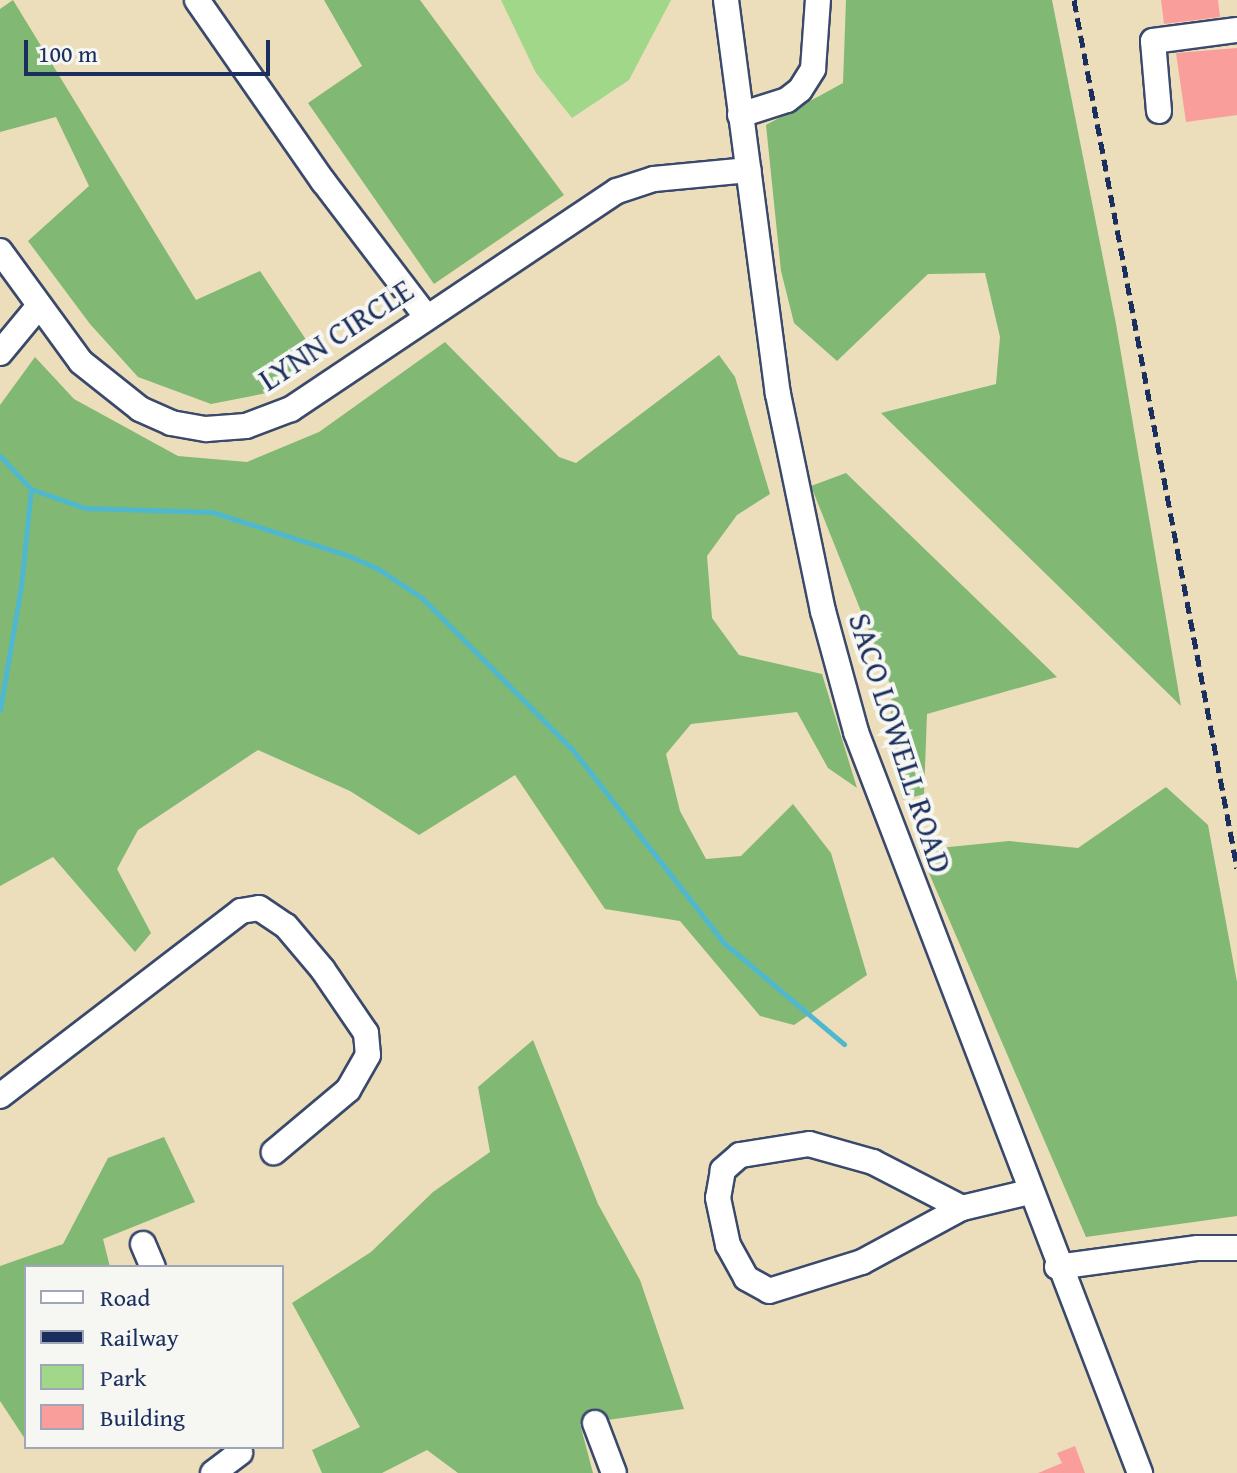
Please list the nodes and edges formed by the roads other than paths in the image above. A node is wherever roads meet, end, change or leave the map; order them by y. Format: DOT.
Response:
graph roads {
  1 [pos="197,0"];
  2 [pos="726,0"];
  3 [pos="818,0"];
  4 [pos="1237,30"];
  5 [pos="1159,111"];
  6 [pos="740,115"];
  7 [pos="749,170"];
  8 [pos="0,251"];
  9 [pos="38,307"];
  10 [pos="425,315"];
  11 [pos="0,353"];
  12 [pos="0,1096"];
  13 [pos="274,1152"];
  14 [pos="1029,1192"];
  15 [pos="962,1208"];
  16 [pos="143,1244"];
  17 [pos="1237,1248"];
  18 [pos="152,1265"];
  19 [pos="1057,1267"];
  20 [pos="595,1423"];
  21 [pos="241,1458"];
  22 [pos="213,1473"];
  23 [pos="614,1473"];
  24 [pos="1140,1473"];
  1 -- 10 [label="street"];
  2 -- 6 [label="street, SACO LOWELL ROAD"];
  3 -- 6 [label="street"];
  4 -- 5 [label="street"];
  6 -- 7 [label="street, SACO LOWELL ROAD"];
  7 -- 10 [label="street, LYNN CIRCLE"];
  7 -- 14 [label="street, SACO LOWELL ROAD"];
  8 -- 9 [label="street, LYNN CIRCLE"];
  9 -- 10 [label="street, LYNN CIRCLE"];
  9 -- 11 [label="street"];
  12 -- 13 [label="street"];
  14 -- 15 [label="street"];
  14 -- 19 [label="street, SACO LOWELL ROAD"];
  15 -- 15 [label="street"];
  16 -- 18 [label="street"];
  17 -- 19 [label="street"];
  19 -- 24 [label="street, SACO LOWELL ROAD"];
  20 -- 23 [label="street"];
  21 -- 22 [label="street"];
}
